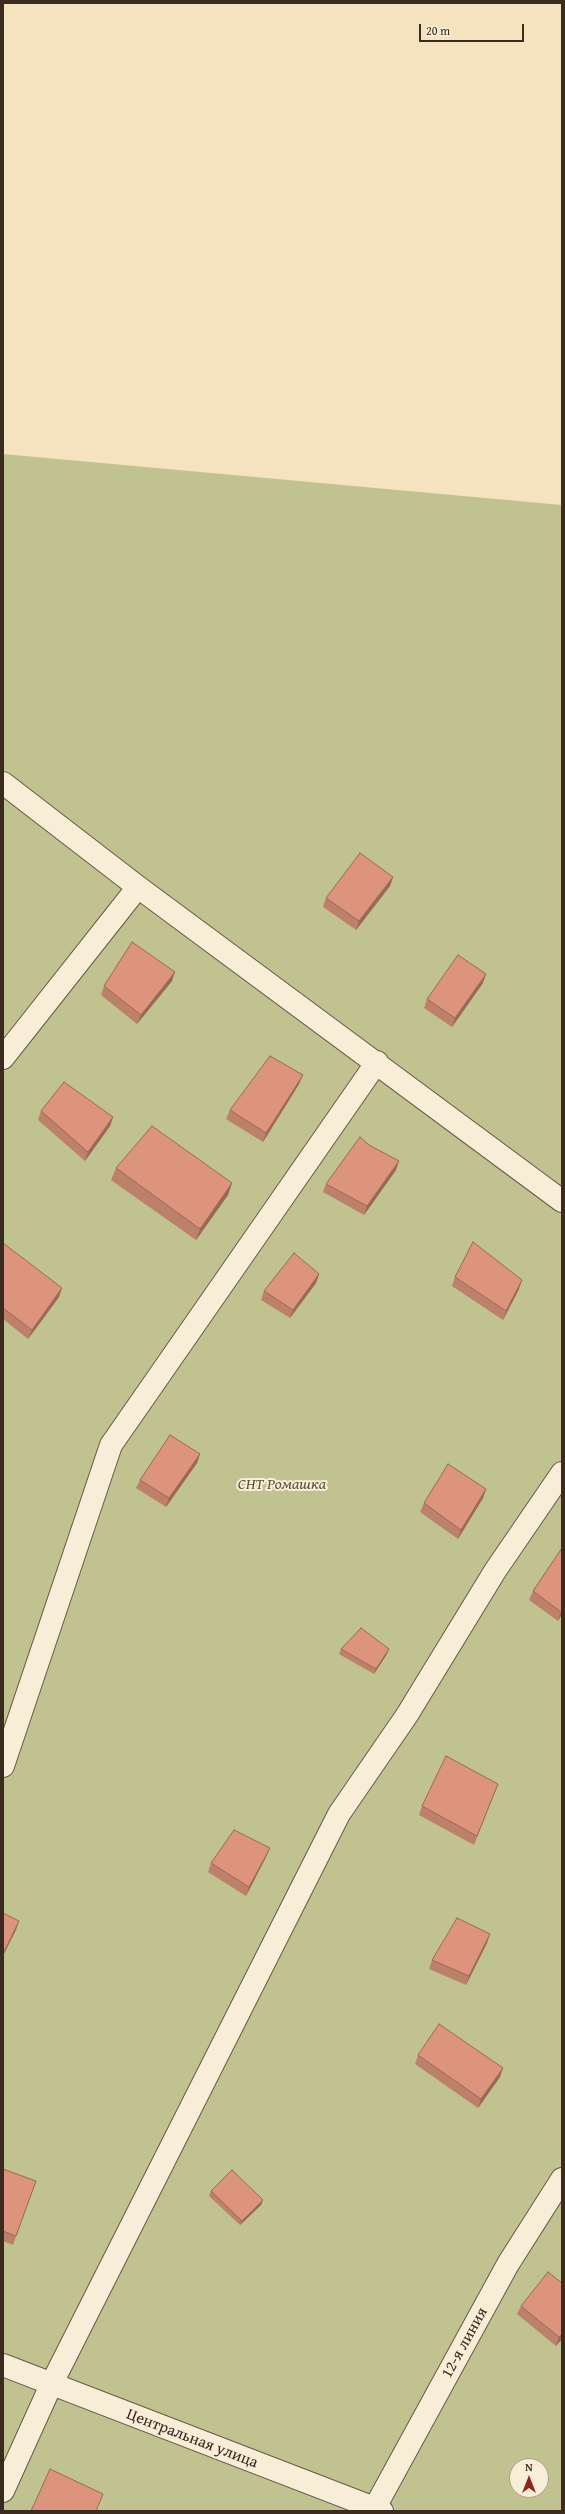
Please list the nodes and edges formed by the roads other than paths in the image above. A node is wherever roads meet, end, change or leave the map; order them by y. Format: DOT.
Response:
graph roads {
  1 [pos="3,783"];
  2 [pos="138,887"];
  3 [pos="3,1058"];
  4 [pos="377,1062"];
  5 [pos="562,1201"];
  6 [pos="562,1473"];
  7 [pos="3,1766"];
  8 [pos="562,2179"];
  9 [pos="3,2365"];
  10 [pos="51,2385"];
  11 [pos="3,2490"];
  12 [pos="377,2510"];
  1 -- 2 [label="street"];
  2 -- 3 [label="street"];
  2 -- 4 [label="street"];
  4 -- 5 [label="street"];
  4 -- 7 [label="street"];
  6 -- 10 [label="street"];
  8 -- 12 [label="street, 12-я линия"];
  9 -- 10 [label="street, Центральная улица"];
  10 -- 11 [label="street"];
  10 -- 12 [label="street, Центральная улица"];
}
